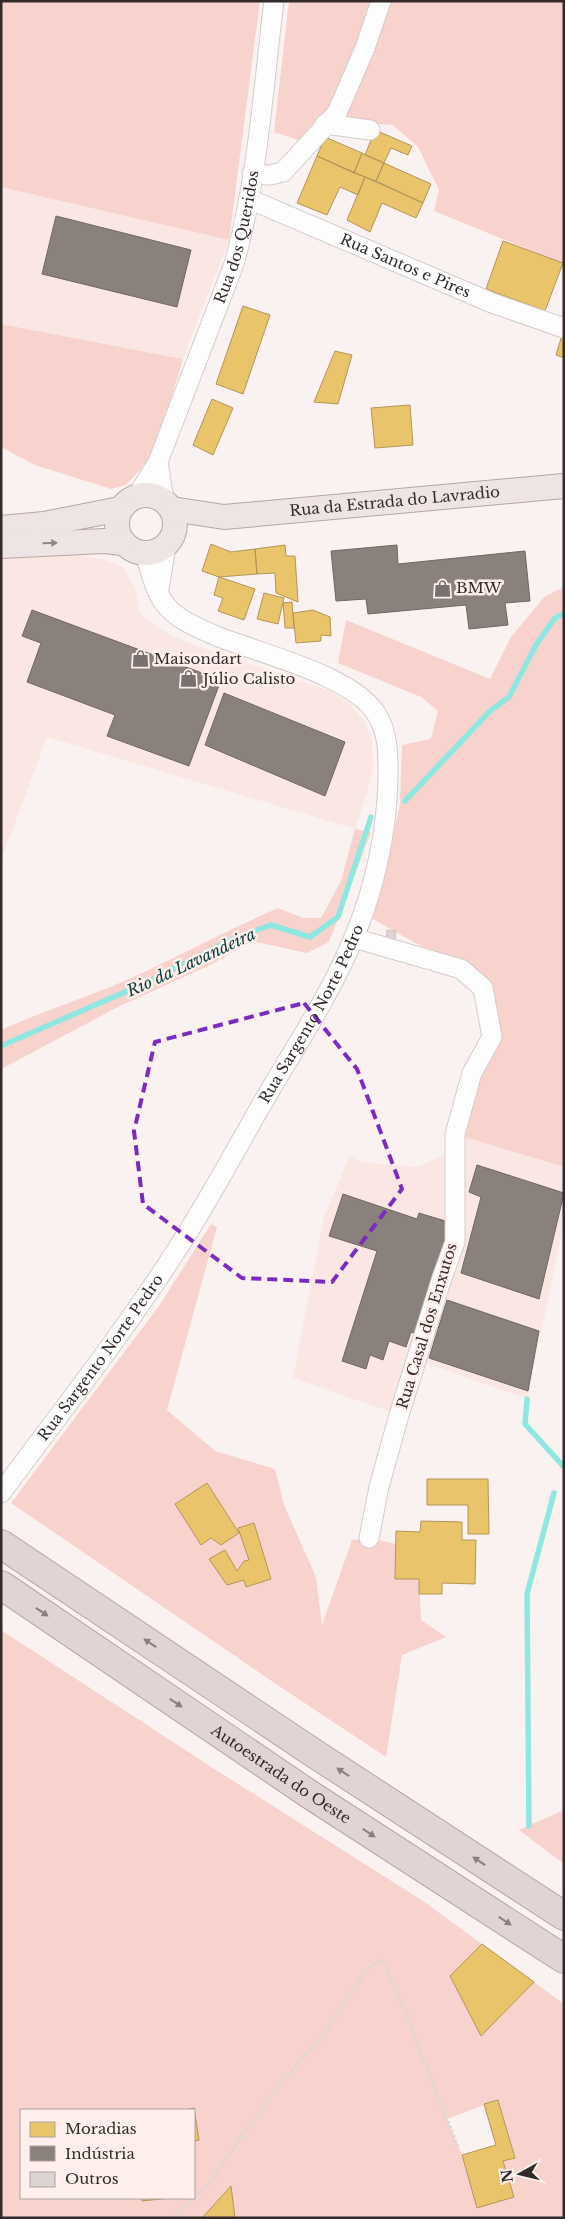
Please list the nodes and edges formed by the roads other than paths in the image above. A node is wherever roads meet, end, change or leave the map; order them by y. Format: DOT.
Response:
graph roads {
  1 [pos="274,1"];
  2 [pos="381,1"];
  3 [pos="325,124"];
  4 [pos="370,130"];
  5 [pos="252,174"];
  6 [pos="249,199"];
  7 [pos="564,328"];
  8 [pos="158,462"];
  9 [pos="564,486"];
  10 [pos="129,503"];
  11 [pos="168,505"];
  12 [pos="224,517"];
  13 [pos="1,528"];
  14 [pos="152,545"];
  15 [pos="1,546"];
  16 [pos="354,938"];
  17 [pos="1,1493"];
  18 [pos="369,1538"];
  19 [pos="1,1544"];
  20 [pos="1,1585"];
  21 [pos="564,1916"];
  22 [pos="564,1958"];
  1 -- 5 [label="street, Rua dos Queridos"];
  2 -- 3 [label="street"];
  3 -- 4 [label="street"];
  3 -- 5 [label="street"];
  5 -- 6 [label="street, Rua dos Queridos"];
  6 -- 7 [label="street, Rua Santos e Pires"];
  6 -- 8 [label="street, Rua dos Queridos"];
  8 -- 10 [label="street, Rua dos Queridos"];
  8 -- 11 [label="street, Rua dos Queridos"];
  9 -- 12 [label="main road, Rua da Estrada do Lavradio"];
  10 -- 11 [label="main road, Rua da Estrada do Lavradio"];
  10 -- 13 [label="main road, Rua da Estrada do Lavradio"];
  10 -- 14 [label="main road"];
  11 -- 12 [label="main road, Rua da Estrada do Lavradio"];
  11 -- 14 [label="main road"];
  12 -- 14 [label="main road, Rua da Estrada do Lavradio"];
  15 -- 14 [label="main road, Rua da Estrada do Lavradio, one-way"];
  14 -- 16 [label="street, Rua Sargento Norte Pedro"];
  16 -- 17 [label="street, Rua Sargento Norte Pedro"];
  16 -- 18 [label="street, Rua Casal dos Enxutos"];
  21 -- 19 [label="highway, one-way"];
  20 -- 22 [label="highway, Autoestrada do Oeste, one-way"];
}
